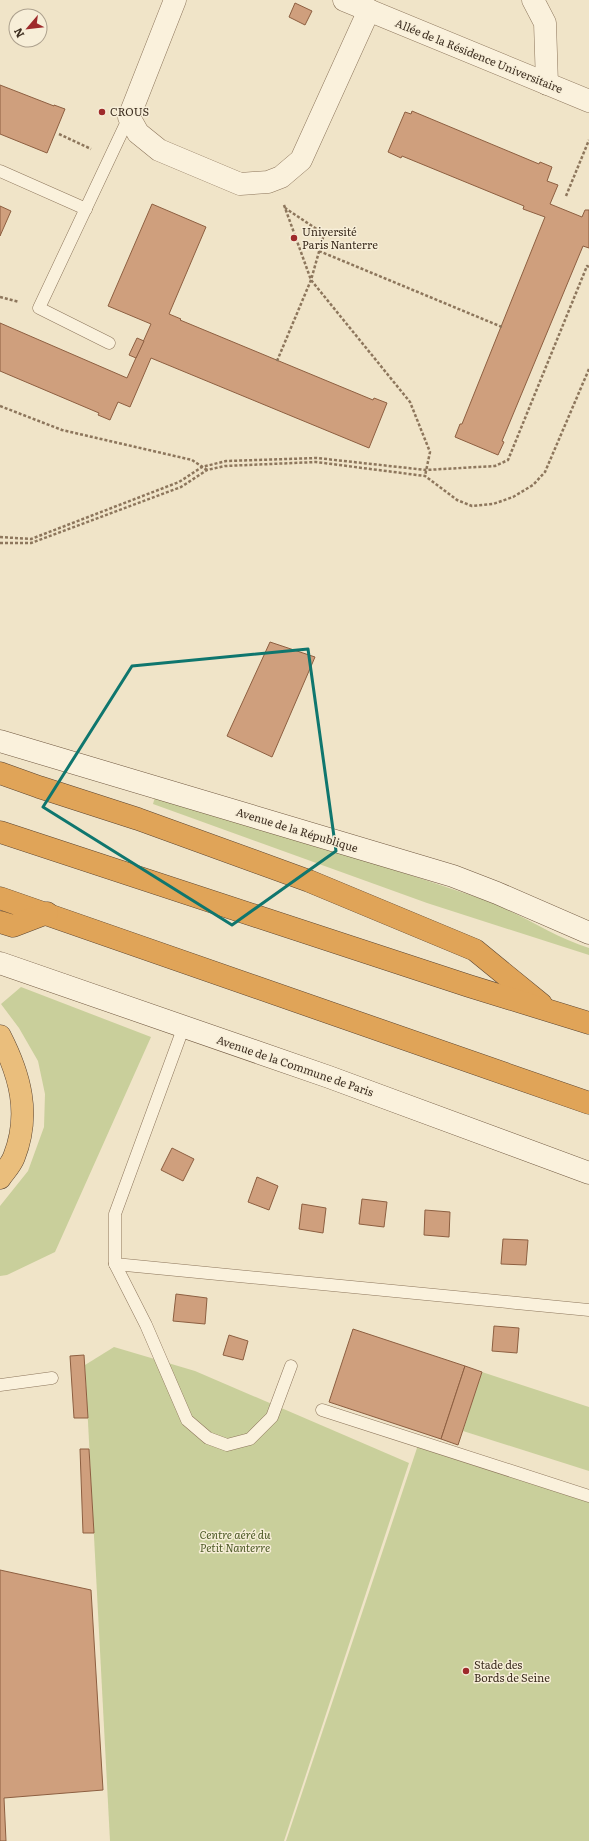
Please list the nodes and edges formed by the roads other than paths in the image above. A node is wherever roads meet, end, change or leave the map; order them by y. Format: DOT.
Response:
graph roads {
  1 [pos="175,0"];
  2 [pos="344,0"];
  3 [pos="533,0"];
  4 [pos="369,10"];
  5 [pos="547,84"];
  6 [pos="589,101"];
  7 [pos="129,116"];
  8 [pos="0,171"];
  9 [pos="86,209"];
  10 [pos="109,343"];
  11 [pos="0,741"];
  12 [pos="0,773"];
  13 [pos="0,832"];
  14 [pos="0,898"];
  15 [pos="47,913"];
  16 [pos="0,922"];
  17 [pos="589,933"];
  18 [pos="0,963"];
  19 [pos="550,1011"];
  20 [pos="589,1023"];
  21 [pos="184,1026"];
  22 [pos="0,1036"];
  23 [pos="589,1103"];
  24 [pos="589,1173"];
  25 [pos="0,1178"];
  26 [pos="115,1264"];
  27 [pos="589,1310"];
  28 [pos="291,1366"];
  29 [pos="52,1378"];
  30 [pos="0,1385"];
  31 [pos="322,1410"];
  32 [pos="589,1496"];
  1 -- 7 [label="main road"];
  2 -- 4 [label="main road, Allée de la Résidence Universitaire"];
  3 -- 5 [label="main road"];
  4 -- 5 [label="main road, Allée de la Résidence Universitaire"];
  4 -- 7 [label="main road"];
  5 -- 6 [label="main road, Allée de la Résidence Universitaire"];
  7 -- 9 [label="lane"];
  8 -- 9 [label="lane"];
  9 -- 10 [label="lane"];
  11 -- 17 [label="main road, Avenue de la République"];
  12 -- 19 [label="highway"];
  13 -- 19 [label="highway"];
  14 -- 15 [label="highway"];
  15 -- 16 [label="highway"];
  15 -- 23 [label="highway"];
  18 -- 21 [label="main road, Avenue de la Commune de Paris"];
  19 -- 20 [label="highway"];
  21 -- 24 [label="main road, Avenue de la Commune de Paris"];
  21 -- 26 [label="lane"];
  22 -- 25 [label="highway"];
  26 -- 27 [label="lane"];
  26 -- 28 [label="lane"];
  29 -- 30 [label="lane"];
  31 -- 32 [label="lane"];
}
